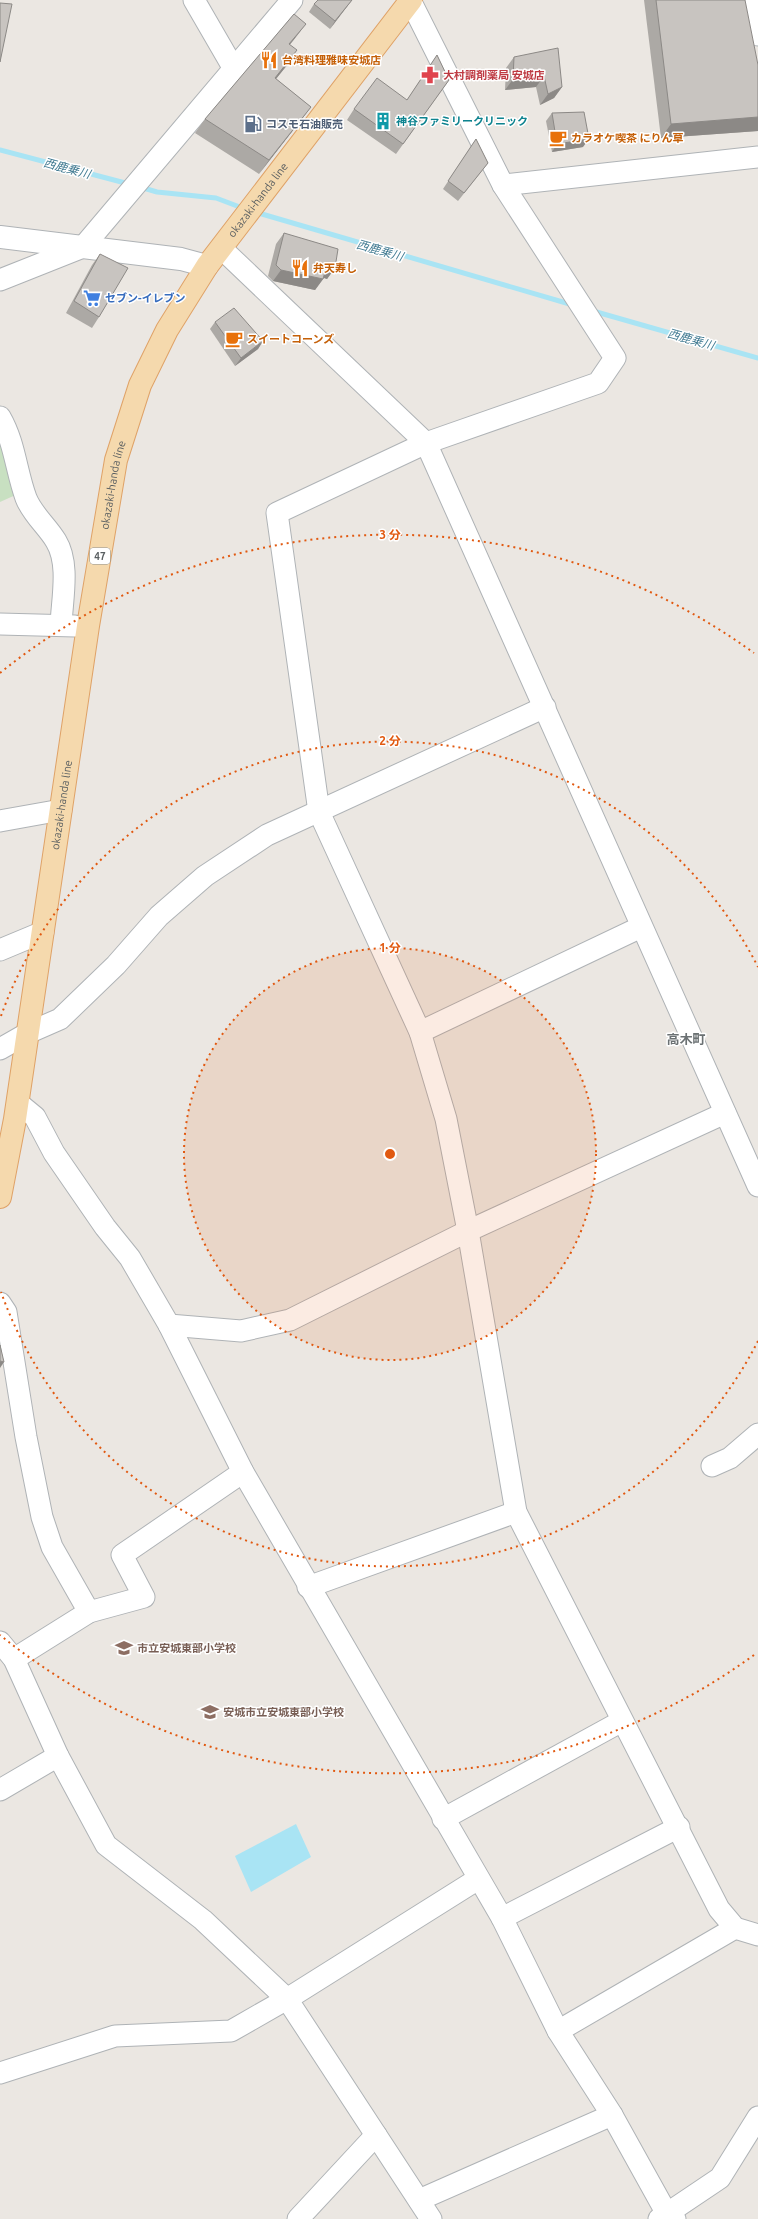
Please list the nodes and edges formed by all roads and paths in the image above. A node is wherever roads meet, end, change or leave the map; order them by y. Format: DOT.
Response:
graph roads {
  1 [pos="194,0"];
  2 [pos="292,0"];
  3 [pos="410,0"];
  4 [pos="750,0"];
  5 [pos="758,35"];
  6 [pos="234,69"];
  7 [pos="758,157"];
  8 [pos="503,185"];
  9 [pos="0,238"];
  10 [pos="83,247"];
  11 [pos="221,248"];
  12 [pos="207,266"];
  13 [pos="0,280"];
  14 [pos="2,427"];
  15 [pos="426,442"];
  16 [pos="0,624"];
  17 [pos="61,625"];
  18 [pos="88,626"];
  19 [pos="545,707"];
  20 [pos="61,810"];
  21 [pos="319,812"];
  22 [pos="0,821"];
  23 [pos="641,926"];
  24 [pos="43,932"];
  25 [pos="0,950"];
  26 [pos="420,1032"];
  27 [pos="28,1033"];
  28 [pos="0,1050"];
  29 [pos="18,1103"];
  30 [pos="725,1113"];
  31 [pos="758,1186"];
  32 [pos="0,1197"];
  33 [pos="468,1231"];
  34 [pos="0,1303"];
  35 [pos="169,1325"];
  36 [pos="758,1434"];
  37 [pos="712,1466"];
  38 [pos="243,1472"];
  39 [pos="516,1512"];
  40 [pos="308,1587"];
  41 [pos="89,1612"];
  42 [pos="0,1642"];
  43 [pos="14,1659"];
  44 [pos="622,1721"];
  45 [pos="58,1756"];
  46 [pos="0,1790"];
  47 [pos="443,1819"];
  48 [pos="679,1827"];
  49 [pos="478,1879"];
  50 [pos="502,1918"];
  51 [pos="734,1928"];
  52 [pos="758,1935"];
  53 [pos="287,1999"];
  54 [pos="558,2031"];
  55 [pos="0,2073"];
  56 [pos="612,2115"];
  57 [pos="758,2117"];
  58 [pos="376,2135"];
  59 [pos="419,2200"];
  60 [pos="667,2217"];
  61 [pos="298,2219"];
  62 [pos="431,2219"];
  1 -- 6 [label="street"];
  2 -- 6 [label="street"];
  3 -- 8 [label="street"];
  3 -- 11 [label="main road, okazaki-handa line / 47"];
  4 -- 5 [label="street"];
  6 -- 10 [label="street"];
  7 -- 8 [label="street"];
  8 -- 15 [label="street"];
  9 -- 10 [label="street"];
  10 -- 12 [label="street"];
  10 -- 13 [label="street"];
  11 -- 12 [label="main road, okazaki-handa line / 47"];
  11 -- 15 [label="street"];
  12 -- 18 [label="main road, okazaki-handa line / 47"];
  14 -- 17 [label="street"];
  15 -- 19 [label="street"];
  15 -- 21 [label="street"];
  16 -- 17 [label="street"];
  17 -- 18 [label="street"];
  18 -- 20 [label="main road, okazaki-handa line / 47"];
  19 -- 21 [label="street"];
  19 -- 23 [label="street"];
  20 -- 22 [label="street"];
  20 -- 24 [label="main road, okazaki-handa line / 47"];
  21 -- 26 [label="street"];
  21 -- 27 [label="street"];
  23 -- 26 [label="street"];
  23 -- 30 [label="street"];
  24 -- 25 [label="street"];
  24 -- 27 [label="main road, okazaki-handa line / 47"];
  26 -- 33 [label="street"];
  27 -- 28 [label="street"];
  27 -- 29 [label="main road, okazaki-handa line / 47"];
  29 -- 32 [label="main road, okazaki-handa line / 47"];
  29 -- 35 [label="street"];
  30 -- 31 [label="street"];
  30 -- 33 [label="street"];
  33 -- 35 [label="street"];
  33 -- 39 [label="street"];
  34 -- 41 [label="street"];
  35 -- 38 [label="street"];
  36 -- 37 [label="street"];
  38 -- 40 [label="street"];
  38 -- 41 [label="street"];
  39 -- 40 [label="street"];
  39 -- 44 [label="street"];
  40 -- 47 [label="street"];
  41 -- 43 [label="street"];
  42 -- 43 [label="street"];
  43 -- 45 [label="street"];
  44 -- 47 [label="street"];
  44 -- 48 [label="street"];
  45 -- 46 [label="street"];
  45 -- 53 [label="street"];
  47 -- 49 [label="street"];
  48 -- 50 [label="street"];
  48 -- 51 [label="street"];
  49 -- 50 [label="street"];
  49 -- 53 [label="street"];
  50 -- 54 [label="street"];
  51 -- 52 [label="street"];
  51 -- 54 [label="street"];
  53 -- 55 [label="street"];
  53 -- 58 [label="street"];
  54 -- 56 [label="street"];
  56 -- 59 [label="street"];
  56 -- 60 [label="street"];
  57 -- 60 [label="street"];
  58 -- 59 [label="street"];
  58 -- 61 [label="street"];
  59 -- 62 [label="street"];
}
